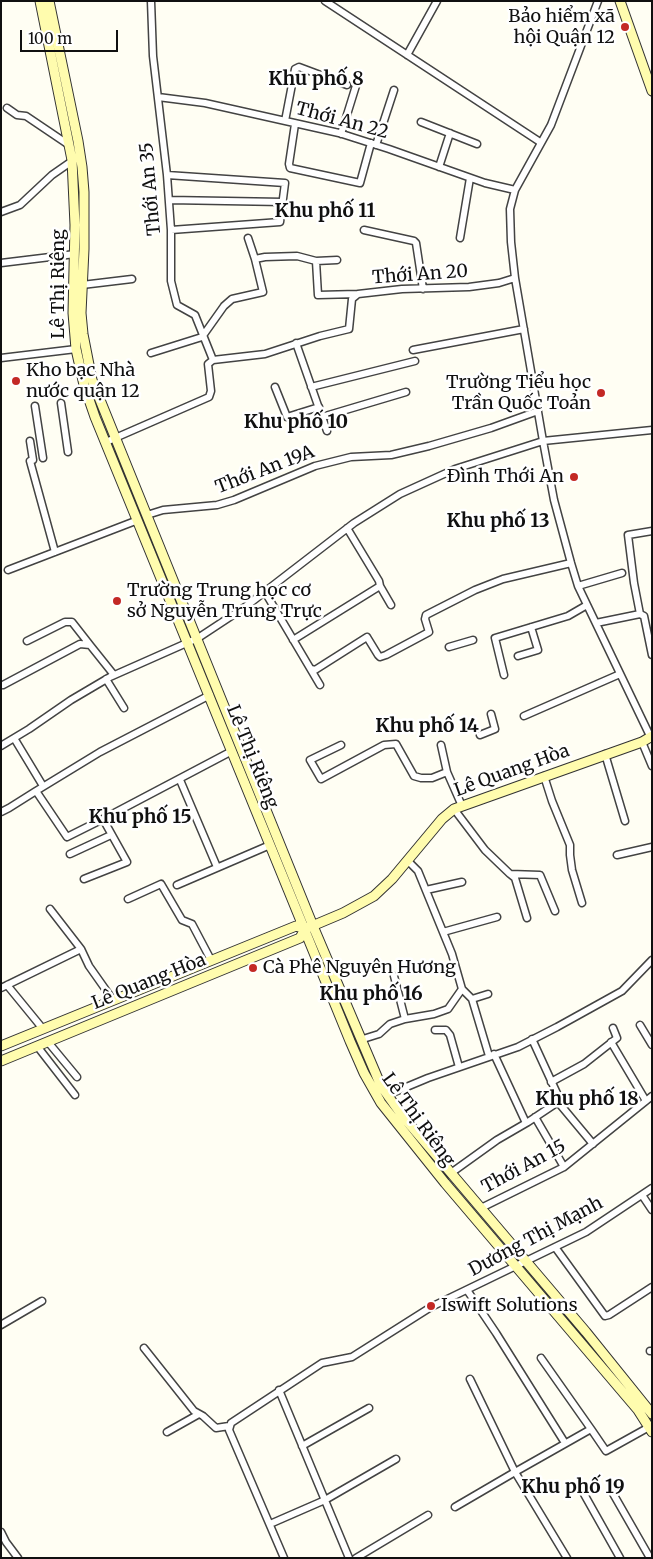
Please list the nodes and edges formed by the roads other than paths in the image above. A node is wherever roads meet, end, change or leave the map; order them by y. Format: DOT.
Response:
graph roads {
  1 [pos="40,1"];
  2 [pos="49,1"];
  3 [pos="151,1"];
  4 [pos="325,1"];
  5 [pos="436,1"];
  6 [pos="598,1"];
  7 [pos="620,1"];
  8 [pos="407,55"];
  9 [pos="359,76"];
  10 [pos="347,85"];
  11 [pos="394,90"];
  12 [pos="652,91"];
  13 [pos="158,97"];
  14 [pos="7,108"];
  15 [pos="285,121"];
  16 [pos="421,122"];
  17 [pos="295,124"];
  18 [pos="450,133"];
  19 [pos="340,134"];
  20 [pos="540,142"];
  21 [pos="374,144"];
  22 [pos="477,144"];
  23 [pos="69,145"];
  24 [pos="76,159"];
  25 [pos="439,167"];
  26 [pos="167,175"];
  27 [pos="470,178"];
  28 [pos="515,190"];
  29 [pos="169,200"];
  30 [pos="283,202"];
  31 [pos="1,212"];
  32 [pos="171,230"];
  33 [pos="364,230"];
  34 [pos="248,238"];
  35 [pos="460,238"];
  36 [pos="75,254"];
  37 [pos="255,259"];
  38 [pos="338,260"];
  39 [pos="316,261"];
  40 [pos="1,263"];
  41 [pos="515,278"];
  42 [pos="132,279"];
  43 [pos="82,286"];
  44 [pos="423,289"];
  45 [pos="358,294"];
  46 [pos="524,330"];
  47 [pos="202,337"];
  48 [pos="296,343"];
  49 [pos="76,349"];
  50 [pos="413,350"];
  51 [pos="151,353"];
  52 [pos="1,358"];
  53 [pos="212,360"];
  54 [pos="414,361"];
  55 [pos="275,387"];
  56 [pos="311,387"];
  57 [pos="406,392"];
  58 [pos="61,403"];
  59 [pos="35,406"];
  60 [pos="319,408"];
  61 [pos="538,411"];
  62 [pos="322,417"];
  63 [pos="652,430"];
  64 [pos="327,431"];
  65 [pos="110,440"];
  66 [pos="30,441"];
  67 [pos="543,441"];
  68 [pos="68,452"];
  69 [pos="42,458"];
  70 [pos="143,518"];
  71 [pos="347,528"];
  72 [pos="652,531"];
  73 [pos="55,552"];
  74 [pos="570,563"];
  75 [pos="8,570"];
  76 [pos="622,573"];
  77 [pos="380,586"];
  78 [pos="578,586"];
  79 [pos="265,592"];
  80 [pos="391,605"];
  81 [pos="587,605"];
  82 [pos="652,614"];
  83 [pos="642,615"];
  84 [pos="596,623"];
  85 [pos="531,627"];
  86 [pos="198,638"];
  87 [pos="27,640"];
  88 [pos="293,640"];
  89 [pos="473,640"];
  90 [pos="188,642"];
  91 [pos="90,646"];
  92 [pos="449,647"];
  93 [pos="652,655"];
  94 [pos="518,656"];
  95 [pos="312,669"];
  96 [pos="620,674"];
  97 [pos="114,675"];
  98 [pos="504,675"];
  99 [pos="106,679"];
  100 [pos="3,685"];
  101 [pos="320,685"];
  102 [pos="210,695"];
  103 [pos="124,708"];
  104 [pos="491,714"];
  105 [pos="524,716"];
  106 [pos="480,735"];
  107 [pos="14,738"];
  108 [pos="648,738"];
  109 [pos="341,745"];
  110 [pos="441,745"];
  111 [pos="1,746"];
  112 [pos="232,751"];
  113 [pos="605,754"];
  114 [pos="652,766"];
  115 [pos="447,772"];
  116 [pos="544,776"];
  117 [pos="180,780"];
  118 [pos="43,786"];
  119 [pos="36,791"];
  120 [pos="458,807"];
  121 [pos="1,812"];
  122 [pos="104,819"];
  123 [pos="625,821"];
  124 [pos="111,835"];
  125 [pos="270,845"];
  126 [pos="652,847"];
  127 [pos="70,854"];
  128 [pos="617,855"];
  129 [pos="407,860"];
  130 [pos="218,867"];
  131 [pos="510,874"];
  132 [pos="84,879"];
  133 [pos="462,882"];
  134 [pos="177,884"];
  135 [pos="426,890"];
  136 [pos="128,899"];
  137 [pos="582,903"];
  138 [pos="50,909"];
  139 [pos="555,911"];
  140 [pos="497,917"];
  141 [pos="527,918"];
  142 [pos="309,927"];
  143 [pos="442,932"];
  144 [pos="81,949"];
  145 [pos="211,960"];
  146 [pos="652,960"];
  147 [pos="394,976"];
  148 [pos="4,986"];
  149 [pos="462,990"];
  150 [pos="488,994"];
  151 [pos="472,999"];
  152 [pos="113,1000"];
  153 [pos="405,1019"];
  154 [pos="640,1025"];
  155 [pos="613,1028"];
  156 [pos="43,1029"];
  157 [pos="436,1030"];
  158 [pos="363,1039"];
  159 [pos="532,1039"];
  160 [pos="48,1042"];
  161 [pos="612,1042"];
  162 [pos="652,1045"];
  163 [pos="1,1046"];
  164 [pos="37,1046"];
  165 [pos="492,1055"];
  166 [pos="1,1061"];
  167 [pos="459,1067"];
  168 [pos="77,1077"];
  169 [pos="551,1082"];
  170 [pos="75,1095"];
  171 [pos="389,1097"];
  172 [pos="649,1098"];
  173 [pos="558,1102"];
  174 [pos="535,1117"];
  175 [pos="526,1123"];
  176 [pos="593,1144"];
  177 [pos="564,1167"];
  178 [pos="451,1173"];
  179 [pos="652,1188"];
  180 [pos="642,1194"];
  181 [pos="481,1208"];
  182 [pos="652,1210"];
  183 [pos="555,1247"];
  184 [pos="527,1261"];
  185 [pos="516,1266"];
  186 [pos="652,1287"];
  187 [pos="467,1290"];
  188 [pos="42,1302"];
  189 [pos="1,1325"];
  190 [pos="144,1348"];
  191 [pos="541,1358"];
  192 [pos="470,1379"];
  193 [pos="279,1390"];
  194 [pos="369,1408"];
  195 [pos="199,1414"];
  196 [pos="652,1414"];
  197 [pos="230,1426"];
  198 [pos="651,1428"];
  199 [pos="591,1429"];
  200 [pos="167,1432"];
  201 [pos="565,1443"];
  202 [pos="302,1446"];
  203 [pos="396,1458"];
  204 [pos="515,1472"];
  205 [pos="611,1490"];
  206 [pos="584,1494"];
  207 [pos="325,1500"];
  208 [pos="455,1507"];
  209 [pos="428,1515"];
  210 [pos="270,1524"];
  211 [pos="1,1532"];
  212 [pos="18,1558"];
  213 [pos="284,1558"];
  214 [pos="349,1558"];
  215 [pos="356,1558"];
  216 [pos="567,1558"];
  217 [pos="620,1558"];
  218 [pos="650,1558"];
  1 -- 23 [label="street, Lê Thị Riêng"];
  2 -- 24 [label="street, Lê Thị Riêng"];
  3 -- 13 [label="street, Thới An 35"];
  4 -- 8 [label="street"];
  5 -- 8 [label="street"];
  6 -- 20 [label="street"];
  7 -- 12 [label="street"];
  8 -- 20 [label="street"];
  9 -- 19 [label="street"];
  10 -- 15 [label="street"];
  11 -- 21 [label="street"];
  13 -- 15 [label="street, Thới An 22"];
  13 -- 26 [label="street, Thới An 35"];
  14 -- 23 [label="street"];
  15 -- 17 [label="street, Thới An 22"];
  16 -- 18 [label="street"];
  17 -- 19 [label="street, Thới An 22"];
  17 -- 21 [label="street"];
  18 -- 22 [label="street"];
  18 -- 25 [label="street"];
  19 -- 21 [label="street, Thới An 22"];
  20 -- 28 [label="street"];
  21 -- 25 [label="street, Thới An 22"];
  23 -- 24 [label="street, Lê Thị Riêng"];
  24 -- 31 [label="street"];
  24 -- 36 [label="street, Lê Thị Riêng"];
  24 -- 43 [label="street, Lê Thị Riêng"];
  25 -- 27 [label="street, Thới An 22"];
  26 -- 29 [label="street, Thới An 35"];
  26 -- 30 [label="street"];
  27 -- 28 [label="street, Thới An 22"];
  27 -- 35 [label="street"];
  28 -- 41 [label="street"];
  29 -- 30 [label="street"];
  29 -- 32 [label="street, Thới An 35"];
  30 -- 32 [label="street"];
  32 -- 47 [label="street, Thới An 35"];
  33 -- 44 [label="street"];
  34 -- 37 [label="street"];
  36 -- 40 [label="street"];
  36 -- 49 [label="street, Lê Thị Riêng"];
  37 -- 39 [label="street"];
  37 -- 47 [label="street"];
  38 -- 39 [label="street"];
  39 -- 45 [label="street"];
  41 -- 44 [label="street, Thới An 20"];
  41 -- 46 [label="street"];
  42 -- 43 [label="street"];
  43 -- 65 [label="street, Lê Thị Riêng"];
  44 -- 45 [label="street, Thới An 20"];
  45 -- 48 [label="street, Thới An 20"];
  46 -- 50 [label="street"];
  46 -- 61 [label="street"];
  47 -- 51 [label="street"];
  47 -- 53 [label="street, Thới An 35"];
  48 -- 53 [label="street, Thới An 20"];
  48 -- 56 [label="street"];
  49 -- 52 [label="street"];
  49 -- 65 [label="street, Lê Thị Riêng"];
  53 -- 65 [label="street"];
  54 -- 56 [label="street"];
  55 -- 60 [label="street"];
  56 -- 60 [label="street"];
  57 -- 62 [label="street"];
  58 -- 68 [label="street"];
  59 -- 69 [label="street"];
  60 -- 62 [label="street"];
  61 -- 67 [label="street"];
  61 -- 70 [label="street, Thới An 19A"];
  62 -- 64 [label="street"];
  63 -- 67 [label="street"];
  65 -- 70 [label="street, Lê Thị Riêng"];
  66 -- 73 [label="street"];
  67 -- 71 [label="street"];
  67 -- 74 [label="street"];
  70 -- 73 [label="street, Thới An 19A"];
  70 -- 86 [label="street, Lê Thị Riêng"];
  70 -- 90 [label="street, Lê Thị Riêng"];
  71 -- 77 [label="street"];
  71 -- 79 [label="street"];
  72 -- 83 [label="street"];
  73 -- 75 [label="street, Thới An 19A"];
  74 -- 78 [label="street"];
  74 -- 95 [label="street"];
  76 -- 78 [label="street"];
  77 -- 80 [label="street"];
  77 -- 88 [label="street"];
  78 -- 81 [label="street"];
  79 -- 86 [label="street"];
  79 -- 88 [label="street"];
  81 -- 84 [label="street"];
  81 -- 85 [label="street"];
  82 -- 83 [label="street"];
  83 -- 84 [label="street"];
  83 -- 93 [label="street"];
  84 -- 96 [label="street"];
  85 -- 94 [label="street"];
  85 -- 98 [label="street"];
  86 -- 90 [label="street"];
  86 -- 142 [label="street, Lê Thị Riêng"];
  87 -- 91 [label="street"];
  88 -- 95 [label="street"];
  89 -- 92 [label="street"];
  90 -- 97 [label="street"];
  90 -- 102 [label="street, Lê Thị Riêng"];
  91 -- 97 [label="street"];
  91 -- 100 [label="street"];
  95 -- 101 [label="street"];
  96 -- 105 [label="street"];
  96 -- 108 [label="street"];
  97 -- 99 [label="street"];
  99 -- 103 [label="street"];
  99 -- 107 [label="street"];
  102 -- 112 [label="street, Lê Thị Riêng"];
  102 -- 118 [label="street"];
  104 -- 106 [label="street"];
  107 -- 111 [label="street"];
  107 -- 118 [label="street"];
  108 -- 113 [label="street, Lê Quang Hòa"];
  108 -- 114 [label="street"];
  109 -- 115 [label="street"];
  110 -- 115 [label="street"];
  112 -- 117 [label="street"];
  112 -- 125 [label="street, Lê Thị Riêng"];
  113 -- 116 [label="street, Lê Quang Hòa"];
  113 -- 123 [label="street"];
  115 -- 120 [label="street"];
  116 -- 120 [label="street, Lê Quang Hòa"];
  116 -- 137 [label="street"];
  117 -- 122 [label="street"];
  117 -- 130 [label="street"];
  118 -- 119 [label="street"];
  119 -- 121 [label="street"];
  119 -- 122 [label="street"];
  120 -- 129 [label="street, Lê Quang Hòa"];
  120 -- 131 [label="street"];
  122 -- 124 [label="street"];
  124 -- 127 [label="street"];
  124 -- 132 [label="street"];
  125 -- 130 [label="street"];
  125 -- 142 [label="street, Lê Thị Riêng"];
  126 -- 128 [label="street"];
  129 -- 135 [label="street"];
  129 -- 142 [label="street, Lê Quang Hòa"];
  130 -- 134 [label="street"];
  131 -- 139 [label="street"];
  131 -- 141 [label="street"];
  133 -- 135 [label="street"];
  135 -- 143 [label="street"];
  136 -- 145 [label="street"];
  138 -- 144 [label="street"];
  140 -- 143 [label="street"];
  142 -- 145 [label="street, Lê Quang Hòa"];
  142 -- 158 [label="street, Lê Thị Riêng"];
  142 -- 160 [label="street, Lê Quang Hòa"];
  142 -- 185 [label="street, Lê Thị Riêng"];
  143 -- 149 [label="street"];
  144 -- 148 [label="street"];
  144 -- 152 [label="street"];
  145 -- 152 [label="street, Lê Quang Hòa"];
  146 -- 159 [label="street"];
  147 -- 153 [label="street"];
  148 -- 156 [label="street"];
  149 -- 151 [label="street"];
  149 -- 153 [label="street"];
  150 -- 151 [label="street"];
  151 -- 165 [label="street"];
  152 -- 156 [label="street, Lê Quang Hòa"];
  153 -- 158 [label="street"];
  154 -- 162 [label="street"];
  155 -- 161 [label="street"];
  156 -- 163 [label="street, Lê Quang Hòa"];
  157 -- 167 [label="street"];
  158 -- 171 [label="street, Lê Thị Riêng"];
  159 -- 165 [label="street"];
  159 -- 169 [label="street"];
  160 -- 164 [label="street, Lê Quang Hòa"];
  160 -- 168 [label="street"];
  161 -- 169 [label="street"];
  161 -- 172 [label="street"];
  164 -- 166 [label="street, Lê Quang Hòa"];
  164 -- 170 [label="street"];
  165 -- 167 [label="street"];
  165 -- 175 [label="street"];
  167 -- 171 [label="street"];
  169 -- 173 [label="street"];
  171 -- 178 [label="street, Lê Thị Riêng"];
  172 -- 176 [label="street, Thới An 15"];
  173 -- 174 [label="street"];
  173 -- 176 [label="street"];
  174 -- 175 [label="street"];
  174 -- 177 [label="street"];
  175 -- 178 [label="street"];
  176 -- 177 [label="street, Thới An 15"];
  177 -- 181 [label="street, Thới An 15"];
  178 -- 181 [label="street, Lê Thị Riêng"];
  179 -- 180 [label="street, Dương Thị Mạnh"];
  180 -- 182 [label="street"];
  180 -- 183 [label="street, Dương Thị Mạnh"];
  181 -- 184 [label="street, Lê Thị Riêng"];
  183 -- 184 [label="street, Dương Thị Mạnh"];
  183 -- 186 [label="street"];
  184 -- 185 [label="street, Dương Thị Mạnh"];
  184 -- 196 [label="street, Lê Thị Riêng"];
  185 -- 187 [label="street, Dương Thị Mạnh"];
  185 -- 198 [label="street, Lê Thị Riêng"];
  187 -- 193 [label="street, Dương Thị Mạnh"];
  187 -- 201 [label="street"];
  188 -- 189 [label="street"];
  190 -- 195 [label="street"];
  191 -- 199 [label="street"];
  192 -- 204 [label="street"];
  193 -- 197 [label="street, Dương Thị Mạnh"];
  193 -- 202 [label="street"];
  194 -- 202 [label="street"];
  195 -- 197 [label="street"];
  195 -- 200 [label="street"];
  197 -- 210 [label="street"];
  198 -- 199 [label="street"];
  199 -- 201 [label="street"];
  201 -- 204 [label="street"];
  202 -- 207 [label="street"];
  203 -- 207 [label="street"];
  204 -- 208 [label="street"];
  204 -- 216 [label="street"];
  205 -- 218 [label="street"];
  206 -- 217 [label="street"];
  207 -- 210 [label="street"];
  207 -- 214 [label="street"];
  209 -- 215 [label="street"];
  210 -- 213 [label="street"];
  211 -- 212 [label="street"];
}
